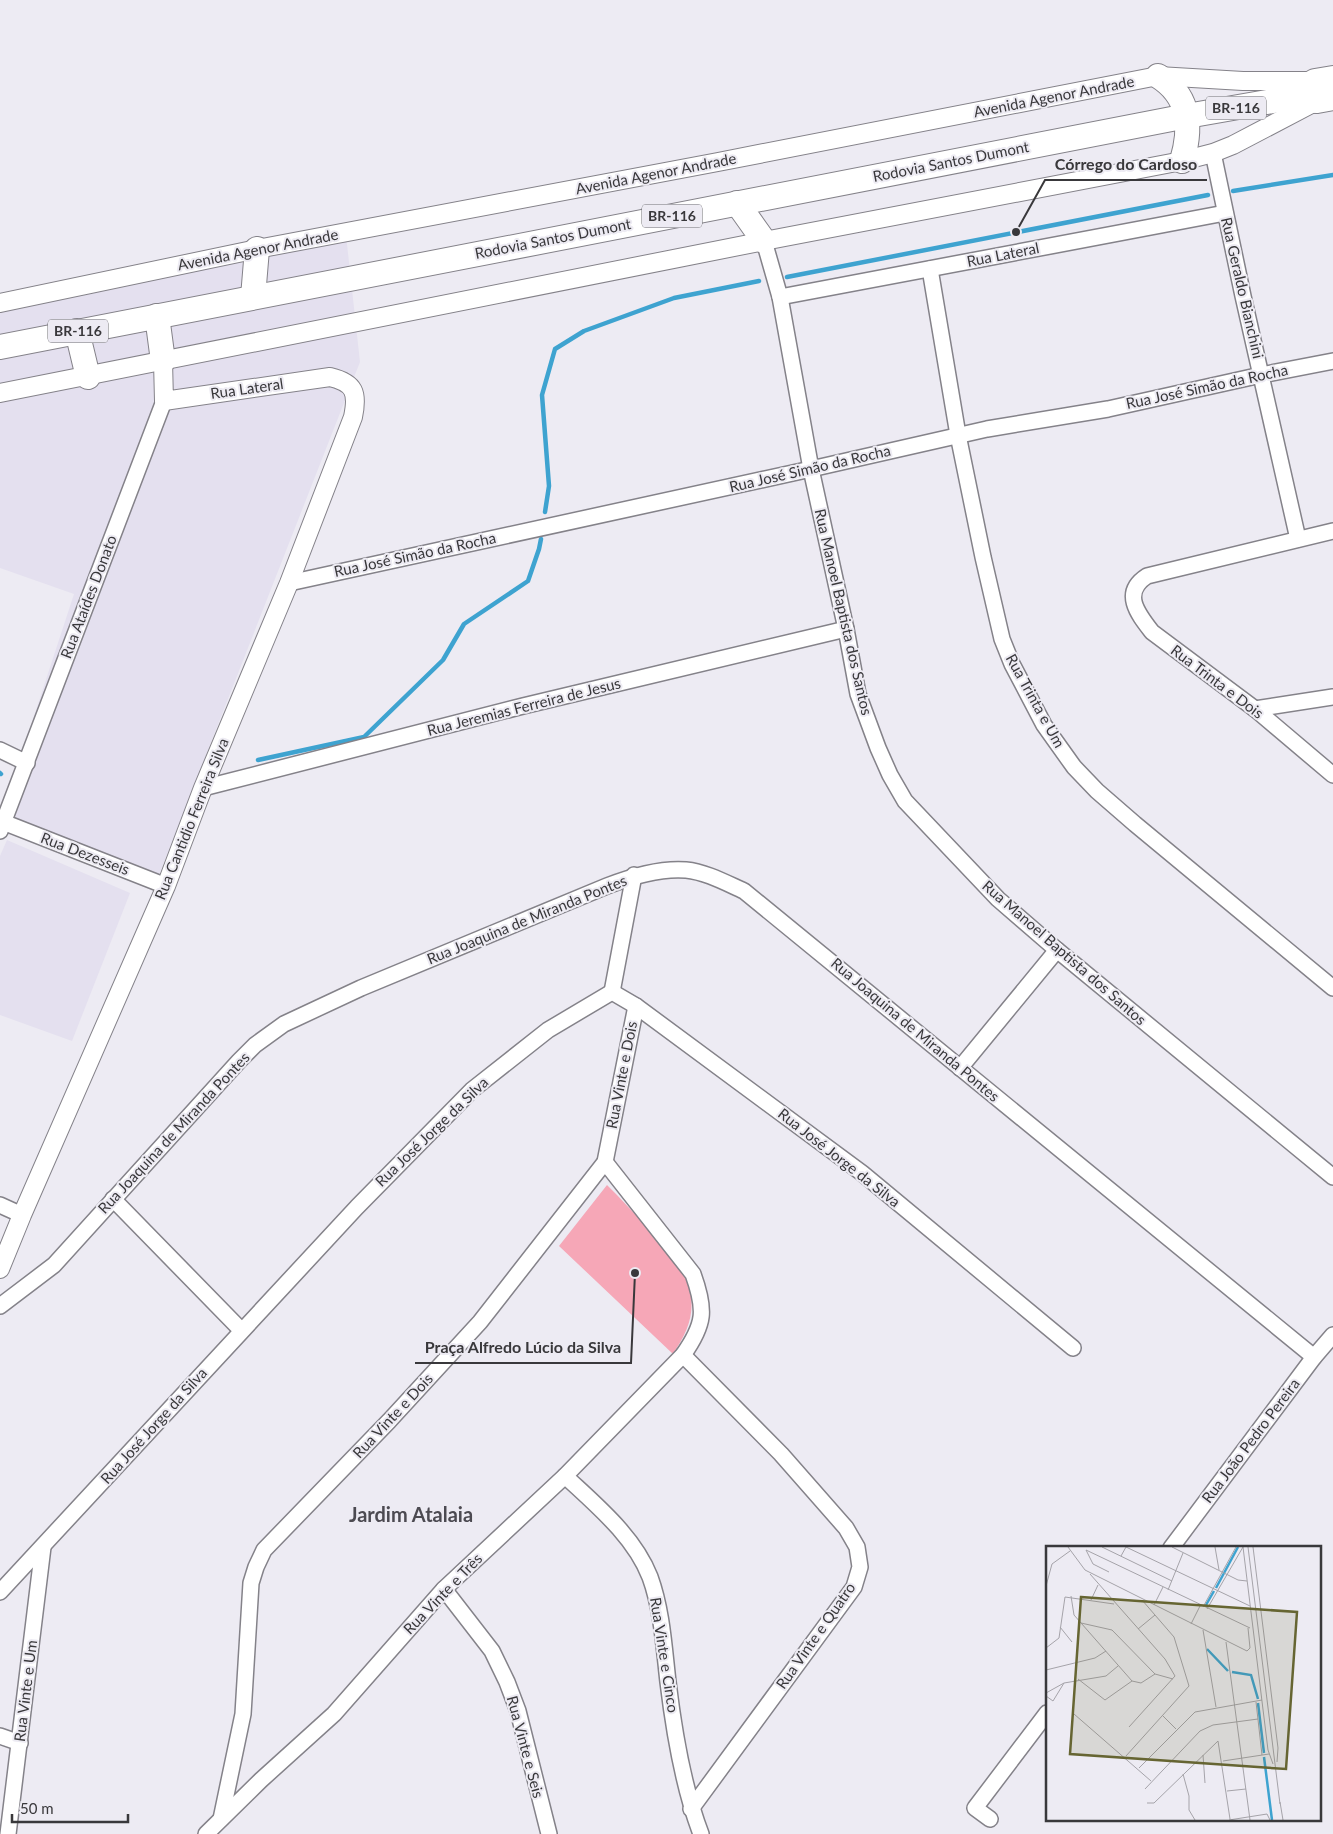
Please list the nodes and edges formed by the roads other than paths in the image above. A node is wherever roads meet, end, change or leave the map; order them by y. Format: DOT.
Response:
graph roads {
  1 [pos="1158,76"];
  2 [pos="1325,90"];
  3 [pos="1187,116"];
  4 [pos="1213,153"];
  5 [pos="1182,161"];
  6 [pos="737,203"];
  7 [pos="1225,213"];
  8 [pos="764,241"];
  9 [pos="257,249"];
  10 [pos="930,269"];
  11 [pos="253,297"];
  12 [pos="780,297"];
  13 [pos="0,303"];
  14 [pos="156,316"];
  15 [pos="78,331"];
  16 [pos="0,347"];
  17 [pos="163,361"];
  18 [pos="1333,361"];
  19 [pos="1262,375"];
  20 [pos="88,377"];
  21 [pos="330,377"];
  22 [pos="0,393"];
  23 [pos="164,401"];
  24 [pos="958,435"];
  25 [pos="811,469"];
  26 [pos="1333,532"];
  27 [pos="1298,539"];
  28 [pos="289,583"];
  29 [pos="846,628"];
  30 [pos="1333,698"];
  31 [pos="1255,709"];
  32 [pos="0,750"];
  33 [pos="27,763"];
  34 [pos="1333,775"];
  35 [pos="203,788"];
  36 [pos="7,792"];
  37 [pos="2,826"];
  38 [pos="634,875"];
  39 [pos="166,886"];
  40 [pos="1056,950"];
  41 [pos="1333,988"];
  42 [pos="612,992"];
  43 [pos="636,1006"];
  44 [pos="960,1068"];
  45 [pos="605,1162"];
  46 [pos="1333,1177"];
  47 [pos="113,1199"];
  48 [pos="0,1205"];
  49 [pos="22,1215"];
  50 [pos="0,1269"];
  51 [pos="0,1306"];
  52 [pos="241,1330"];
  53 [pos="1333,1334"];
  54 [pos="1073,1348"];
  55 [pos="683,1356"];
  56 [pos="1314,1357"];
  57 [pos="565,1476"];
  58 [pos="1172,1546"];
  59 [pos="43,1547"];
  60 [pos="444,1590"];
  61 [pos="0,1592"];
  62 [pos="1046,1714"];
  63 [pos="0,1736"];
  64 [pos="20,1743"];
  65 [pos="692,1809"];
  66 [pos="221,1819"];
  67 [pos="990,1819"];
  68 [pos="8,1834"];
  69 [pos="206,1834"];
  70 [pos="549,1834"];
  71 [pos="701,1834"];
  1 -- 2 [label="street, Avenida Agenor Andrade"];
  1 -- 3 [label="highway"];
  1 -- 9 [label="street, Avenida Agenor Andrade"];
  2 -- 3 [label="highway, Rodovia Santos Dumont / BR-116"];
  2 -- 4 [label="street"];
  3 -- 5 [label="highway"];
  3 -- 6 [label="highway, Rodovia Santos Dumont / BR-116"];
  4 -- 5 [label="street"];
  4 -- 7 [label="street, Rua Geraldo Bianchini"];
  5 -- 8 [label="street"];
  6 -- 8 [label="highway"];
  6 -- 11 [label="highway, Rodovia Santos Dumont / BR-116"];
  7 -- 10 [label="street, Rua Lateral"];
  7 -- 19 [label="street, Rua Geraldo Bianchini"];
  8 -- 12 [label="street, Rua Manoel Baptista dos Santos"];
  8 -- 17 [label="street"];
  9 -- 11 [label="highway"];
  9 -- 13 [label="street, Avenida Agenor Andrade"];
  10 -- 12 [label="street, Rua Lateral"];
  10 -- 24 [label="street, Rua Trinta e Um"];
  11 -- 14 [label="highway, Rodovia Santos Dumont / BR-116"];
  12 -- 25 [label="street, Rua Manoel Baptista dos Santos"];
  14 -- 15 [label="highway, Rodovia Santos Dumont / BR-116"];
  14 -- 17 [label="highway"];
  15 -- 16 [label="highway, Rodovia Santos Dumont / BR-116"];
  15 -- 20 [label="highway"];
  17 -- 20 [label="street"];
  17 -- 23 [label="street, Rua Ataídes Donato"];
  18 -- 19 [label="street, Rua José Simão da Rocha"];
  19 -- 24 [label="street, Rua José Simão da Rocha"];
  19 -- 27 [label="street, Rua Geraldo Bianchini"];
  20 -- 22 [label="street"];
  21 -- 23 [label="street, Rua Lateral"];
  21 -- 28 [label="street, Rua Cantidio Ferreira Silva"];
  23 -- 33 [label="street, Rua Ataídes Donato"];
  24 -- 25 [label="street, Rua José Simão da Rocha"];
  24 -- 41 [label="street, Rua Trinta e Um"];
  25 -- 28 [label="street, Rua José Simão da Rocha"];
  25 -- 29 [label="street, Rua Manoel Baptista dos Santos"];
  26 -- 27 [label="street"];
  27 -- 31 [label="street, Rua Trinta e Dois"];
  28 -- 35 [label="street, Rua Cantidio Ferreira Silva"];
  29 -- 35 [label="street, Rua Jeremias Ferreira de Jesus"];
  29 -- 40 [label="street, Rua Manoel Baptista dos Santos"];
  30 -- 31 [label="street"];
  31 -- 34 [label="street, Rua Trinta e Dois"];
  32 -- 33 [label="street"];
  33 -- 36 [label="street, Rua Ataídes Donato"];
  35 -- 39 [label="street, Rua Cantidio Ferreira Silva"];
  36 -- 37 [label="street, Rua Ataídes Donato"];
  37 -- 39 [label="street, Rua Dezesseis"];
  38 -- 42 [label="street"];
  38 -- 44 [label="street, Rua Joaquina de Miranda Pontes"];
  38 -- 47 [label="street, Rua Joaquina de Miranda Pontes"];
  39 -- 49 [label="street, Rua Cantidio Ferreira Silva"];
  40 -- 44 [label="street"];
  40 -- 46 [label="street, Rua Manoel Baptista dos Santos"];
  42 -- 43 [label="street, Rua José Jorge da Silva"];
  42 -- 52 [label="street, Rua José Jorge da Silva"];
  43 -- 45 [label="street, Rua Vinte e Dois"];
  43 -- 54 [label="street, Rua José Jorge da Silva"];
  44 -- 56 [label="street, Rua Joaquina de Miranda Pontes"];
  45 -- 55 [label="street, Rua Vinte e Três"];
  45 -- 66 [label="street, Rua Vinte e Dois"];
  47 -- 51 [label="street, Rua Joaquina de Miranda Pontes"];
  47 -- 52 [label="street"];
  48 -- 49 [label="street"];
  49 -- 50 [label="street, Rua Cantidio Ferreira Silva"];
  52 -- 59 [label="street, Rua José Jorge da Silva"];
  53 -- 56 [label="street, Rua João Pedro Pereira"];
  55 -- 57 [label="street, Rua Vinte e Três"];
  55 -- 65 [label="street, Rua Vinte e Quatro"];
  56 -- 58 [label="street, Rua João Pedro Pereira"];
  57 -- 60 [label="street, Rua Vinte e Três"];
  57 -- 65 [label="street, Rua Vinte e Cinco"];
  59 -- 61 [label="street, Rua José Jorge da Silva"];
  59 -- 64 [label="street, Rua Vinte e Um"];
  60 -- 66 [label="street, Rua Vinte e Três"];
  60 -- 70 [label="street, Rua Vinte e Seis"];
  62 -- 67 [label="street"];
  63 -- 64 [label="street"];
  64 -- 68 [label="street, Rua Vinte e Um"];
  65 -- 71 [label="street, Rua Vinte e Cinco"];
  66 -- 69 [label="street, Rua Vinte e Três"];
}
